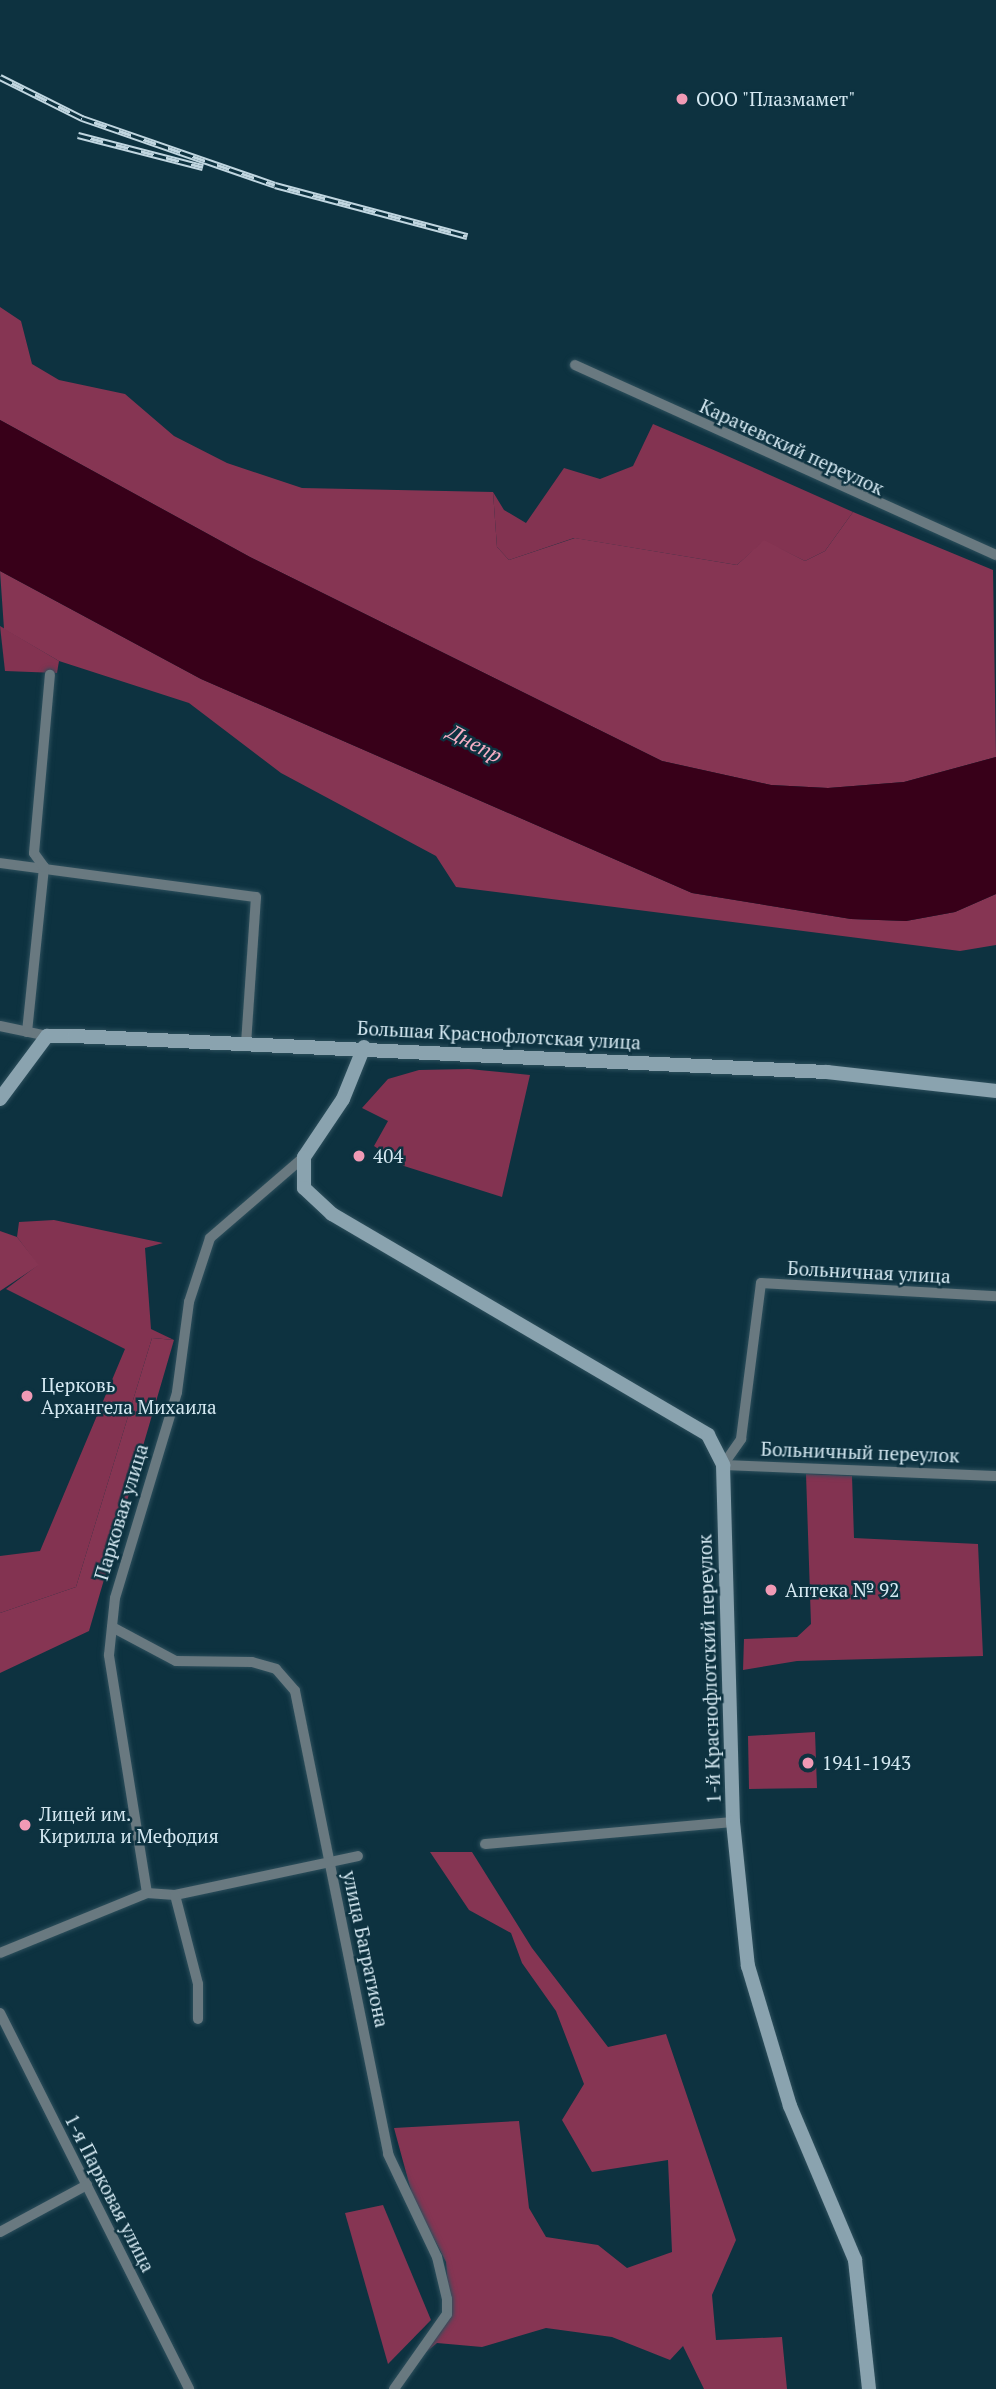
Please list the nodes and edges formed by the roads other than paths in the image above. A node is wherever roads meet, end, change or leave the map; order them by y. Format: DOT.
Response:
graph roads {
  1 [pos="575,365"];
  2 [pos="996,555"];
  3 [pos="50,675"];
  4 [pos="0,863"];
  5 [pos="44,867"];
  6 [pos="0,1026"];
  7 [pos="27,1032"];
  8 [pos="47,1036"];
  9 [pos="246,1042"];
  10 [pos="364,1047"];
  11 [pos="996,1091"];
  12 [pos="0,1099"];
  13 [pos="304,1157"];
  14 [pos="996,1296"];
  15 [pos="723,1465"];
  16 [pos="996,1476"];
  17 [pos="112,1627"];
  18 [pos="733,1822"];
  19 [pos="485,1844"];
  20 [pos="358,1856"];
  21 [pos="330,1861"];
  22 [pos="147,1893"];
  23 [pos="175,1895"];
  24 [pos="0,1953"];
  25 [pos="0,2013"];
  26 [pos="198,2019"];
  27 [pos="87,2185"];
  28 [pos="0,2232"];
  29 [pos="189,2389"];
  30 [pos="394,2389"];
  31 [pos="869,2389"];
  1 -- 2 [label="street, Карачевский переулок"];
  3 -- 5 [label="street"];
  4 -- 5 [label="street"];
  5 -- 7 [label="street"];
  5 -- 9 [label="street"];
  6 -- 7 [label="street, Большая Краснофлотская улица"];
  7 -- 8 [label="street, Большая Краснофлотская улица"];
  8 -- 9 [label="street, Большая Краснофлотская улица"];
  8 -- 12 [label="street"];
  9 -- 10 [label="street, Большая Краснофлотская улица"];
  10 -- 11 [label="street, Большая Краснофлотская улица"];
  10 -- 13 [label="street, Парковая улица"];
  13 -- 15 [label="street, 1-й Краснофлотский переулок"];
  13 -- 17 [label="street, Парковая улица"];
  14 -- 15 [label="street, Больничная улица"];
  15 -- 16 [label="street, Больничный переулок"];
  15 -- 18 [label="street, 1-й Краснофлотский переулок"];
  17 -- 21 [label="street, улица Багратиона"];
  17 -- 22 [label="street, Парковая улица"];
  18 -- 19 [label="street"];
  18 -- 31 [label="street, 1-й Краснофлотский переулок"];
  20 -- 21 [label="street"];
  21 -- 23 [label="street"];
  21 -- 30 [label="street, улица Багратиона"];
  22 -- 23 [label="street"];
  22 -- 24 [label="street"];
  23 -- 26 [label="street"];
  25 -- 27 [label="street, 1-я Парковая улица"];
  27 -- 28 [label="street"];
  27 -- 29 [label="street, 1-я Парковая улица"];
}
